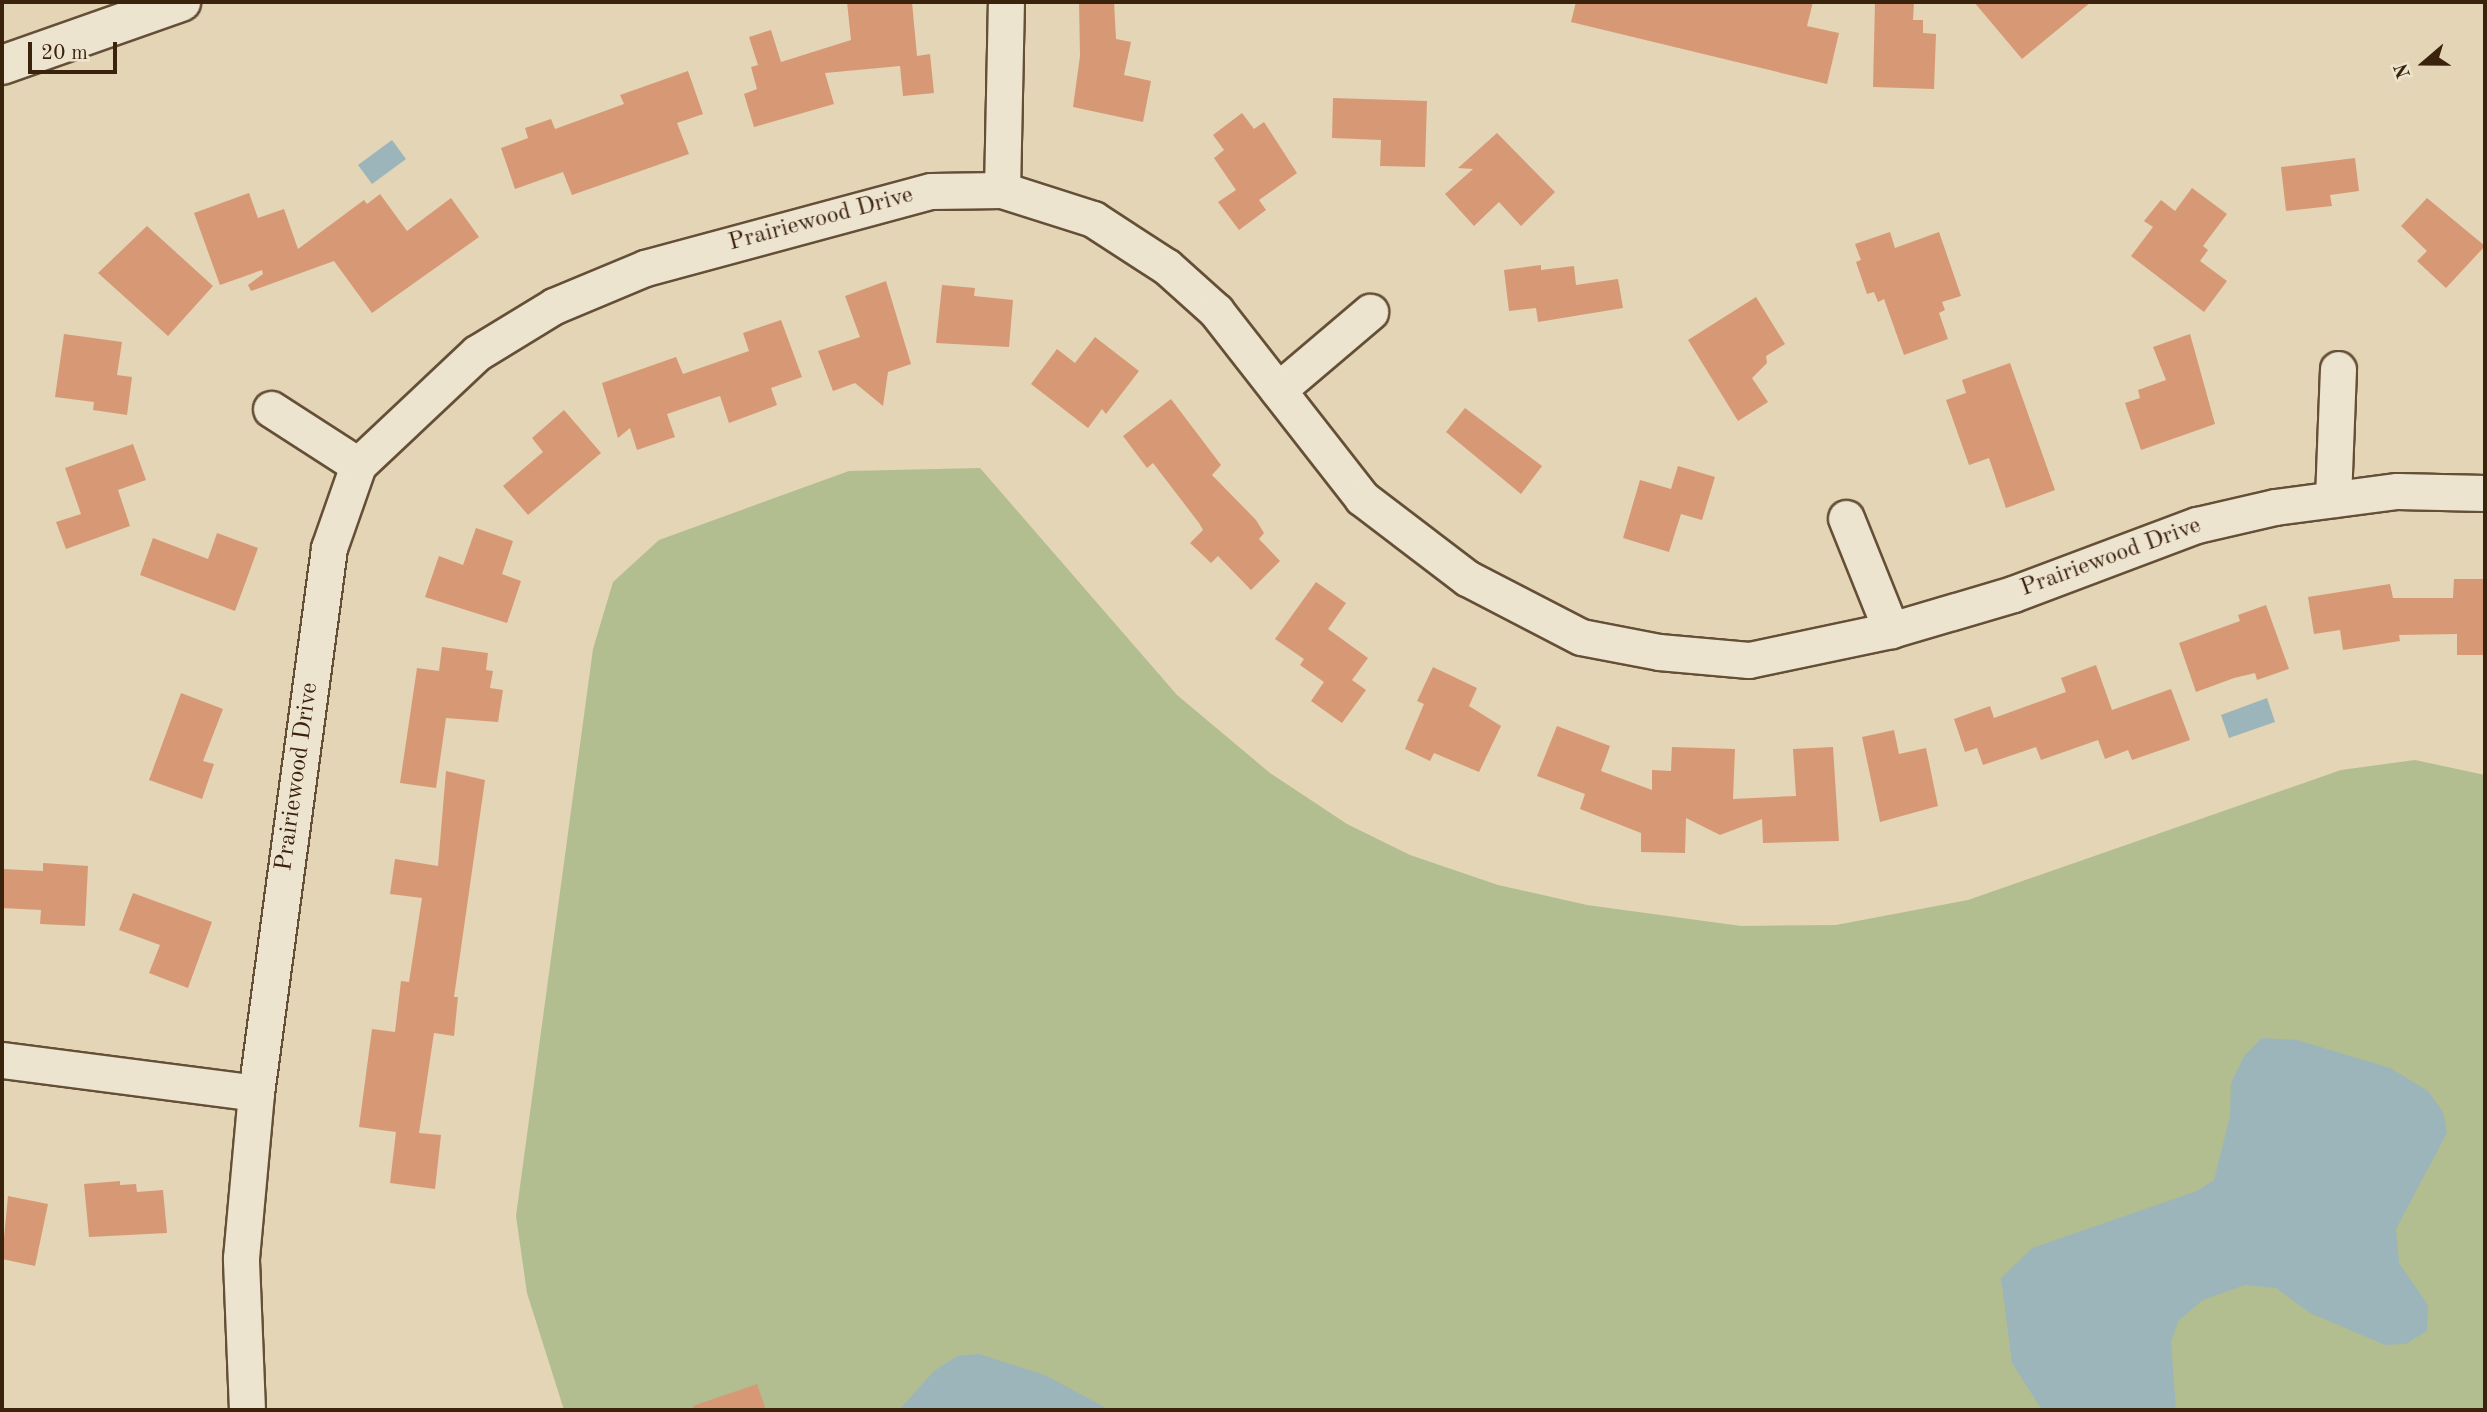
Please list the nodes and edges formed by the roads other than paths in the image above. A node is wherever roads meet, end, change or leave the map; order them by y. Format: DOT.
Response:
graph roads {
  1 [pos="181,2"];
  2 [pos="1006,2"];
  3 [pos="2,65"];
  4 [pos="1002,190"];
  5 [pos="1370,312"];
  6 [pos="2338,369"];
  7 [pos="1278,390"];
  8 [pos="271,409"];
  9 [pos="358,466"];
  10 [pos="2485,493"];
  11 [pos="2333,499"];
  12 [pos="1846,519"];
  13 [pos="1891,629"];
  14 [pos="2,1060"];
  15 [pos="256,1093"];
  16 [pos="247,1410"];
  1 -- 3 [label="main road"];
  2 -- 4 [label="street"];
  4 -- 7 [label="street, Prairiewood Drive"];
  4 -- 9 [label="street, Prairiewood Drive"];
  5 -- 7 [label="street"];
  6 -- 11 [label="street"];
  7 -- 13 [label="street, Prairiewood Drive"];
  8 -- 9 [label="street"];
  9 -- 15 [label="street, Prairiewood Drive"];
  10 -- 11 [label="street, Prairiewood Drive"];
  11 -- 13 [label="street, Prairiewood Drive"];
  12 -- 13 [label="street"];
  14 -- 15 [label="street"];
  15 -- 16 [label="street, Prairiewood Drive"];
}
